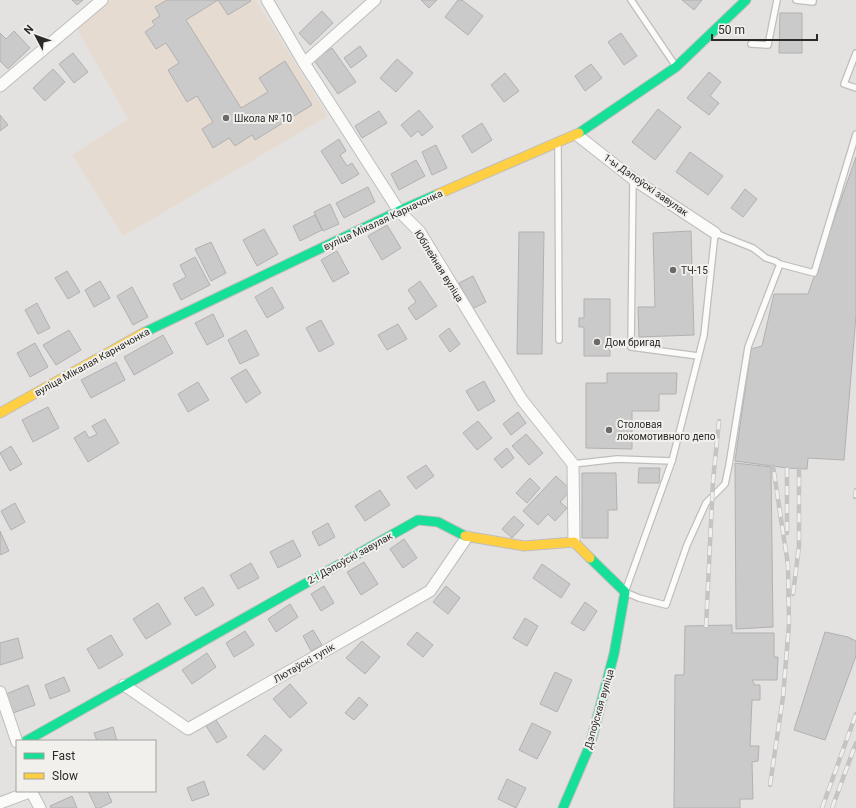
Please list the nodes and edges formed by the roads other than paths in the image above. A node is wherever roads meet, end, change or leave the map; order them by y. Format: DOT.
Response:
graph roads {
  1 [pos="102,0"];
  2 [pos="267,0"];
  3 [pos="375,0"];
  4 [pos="631,0"];
  5 [pos="746,0"];
  6 [pos="777,0"];
  7 [pos="796,0"];
  8 [pos="813,0"];
  9 [pos="751,44"];
  10 [pos="856,53"];
  11 [pos="304,62"];
  12 [pos="676,67"];
  13 [pos="0,86"];
  14 [pos="856,88"];
  15 [pos="856,134"];
  16 [pos="577,135"];
  17 [pos="558,144"];
  18 [pos="633,179"];
  19 [pos="399,212"];
  20 [pos="716,233"];
  21 [pos="780,264"];
  22 [pos="559,340"];
  23 [pos="698,356"];
  24 [pos="0,413"];
  25 [pos="672,461"];
  26 [pos="573,464"];
  27 [pos="467,537"];
  28 [pos="574,542"];
  29 [pos="625,592"];
  30 [pos="124,685"];
  31 [pos="0,692"];
  32 [pos="16,740"];
  33 [pos="28,740"];
  34 [pos="29,792"];
  35 [pos="32,792"];
  36 [pos="0,802"];
  37 [pos="40,808"];
  38 [pos="563,808"];
  1 -- 13 [label="street"];
  2 -- 11 [label="street, Юбілейная вуліца"];
  3 -- 11 [label="street"];
  4 -- 12 [label="lane"];
  5 -- 12 [label="street, вуліца Мікалая Карначонка"];
  6 -- 9 [label="lane"];
  7 -- 8 [label="lane"];
  10 -- 14 [label="lane"];
  11 -- 19 [label="street, Юбілейная вуліца"];
  12 -- 16 [label="street, вуліца Мікалая Карначонка"];
  15 -- 21 [label="lane"];
  16 -- 17 [label="street, вуліца Мікалая Карначонка"];
  16 -- 18 [label="street, 1-ы Дэпоўскі завулак"];
  17 -- 19 [label="street, вуліца Мікалая Карначонка"];
  17 -- 22 [label="lane"];
  18 -- 20 [label="street, 1-ы Дэпоўскі завулак"];
  18 -- 23 [label="lane"];
  19 -- 24 [label="street, вуліца Мікалая Карначонка"];
  19 -- 26 [label="street, Юбілейная вуліца"];
  20 -- 21 [label="lane"];
  20 -- 23 [label="lane"];
  21 -- 29 [label="lane"];
  23 -- 25 [label="lane"];
  25 -- 26 [label="lane"];
  25 -- 29 [label="lane"];
  26 -- 28 [label="street"];
  27 -- 28 [label="street, 2-і Дэпоўскі завулак"];
  27 -- 30 [label="street, 2-і Дэпоўскі завулак"];
  27 -- 30 [label="street, Лютаўскі тупік"];
  28 -- 29 [label="street"];
  29 -- 38 [label="street, Дэпоўская вуліца"];
  30 -- 33 [label="street, 2-і Дэпоўскі завулак"];
  31 -- 32 [label="street"];
  34 -- 36 [label="street"];
  35 -- 37 [label="street"];
}
